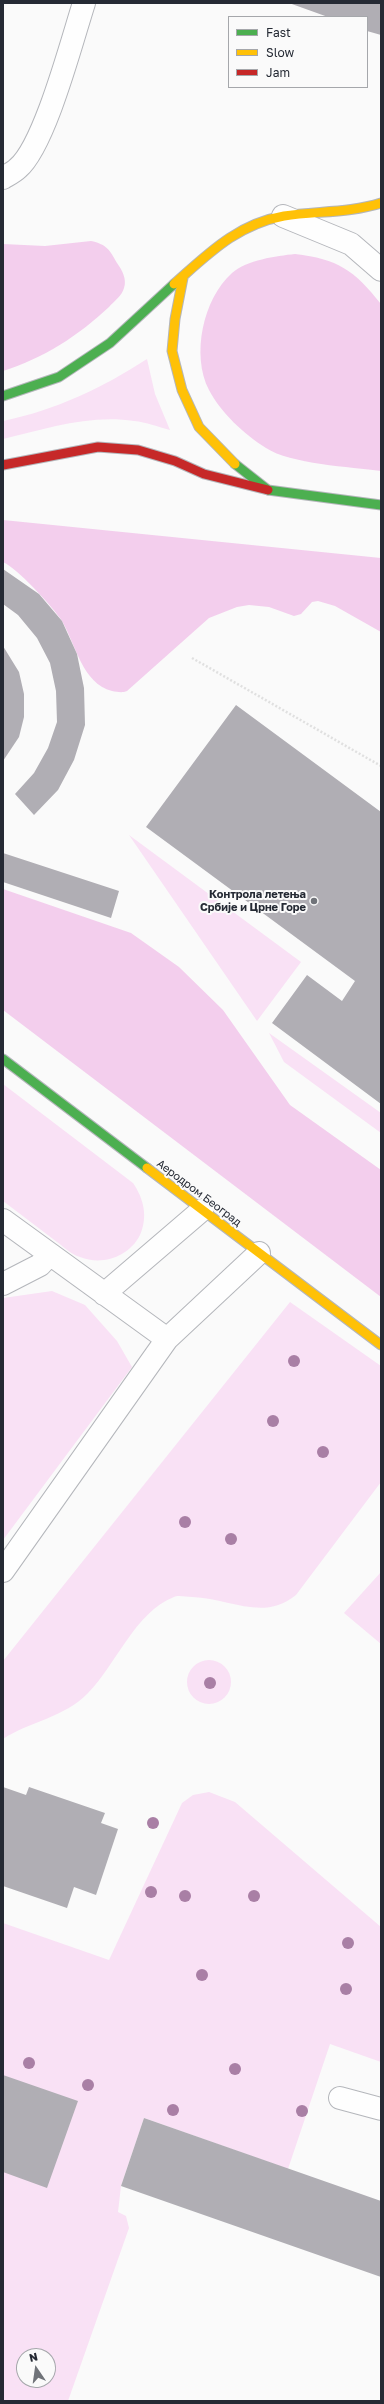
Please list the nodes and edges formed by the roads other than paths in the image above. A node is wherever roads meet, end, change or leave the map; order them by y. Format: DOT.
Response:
graph roads {
  1 [pos="84,3"];
  2 [pos="3,178"];
  3 [pos="381,203"];
  4 [pos="283,216"];
  5 [pos="381,270"];
  6 [pos="183,278"];
  7 [pos="3,396"];
  8 [pos="3,465"];
  9 [pos="268,490"];
  10 [pos="381,505"];
  11 [pos="3,1059"];
  12 [pos="202,1210"];
  13 [pos="3,1220"];
  14 [pos="259,1253"];
  15 [pos="50,1254"];
  16 [pos="3,1284"];
  17 [pos="104,1294"];
  18 [pos="167,1339"];
  19 [pos="381,1345"];
  20 [pos="3,1571"];
  21 [pos="340,2098"];
  22 [pos="381,2109"];
  1 -- 2 [label="street"];
  3 -- 4 [label="street"];
  4 -- 5 [label="street"];
  4 -- 6 [label="street"];
  6 -- 7 [label="street"];
  6 -- 9 [label="street"];
  8 -- 9 [label="street"];
  9 -- 10 [label="street"];
  11 -- 12 [label="street, Аеродром Београд"];
  12 -- 14 [label="street, Аеродром Београд"];
  12 -- 17 [label="street"];
  13 -- 15 [label="street"];
  14 -- 18 [label="street"];
  14 -- 19 [label="street, Аеродром Београд"];
  15 -- 16 [label="street"];
  15 -- 17 [label="street"];
  17 -- 18 [label="street"];
  18 -- 20 [label="street"];
  21 -- 22 [label="street"];
}
